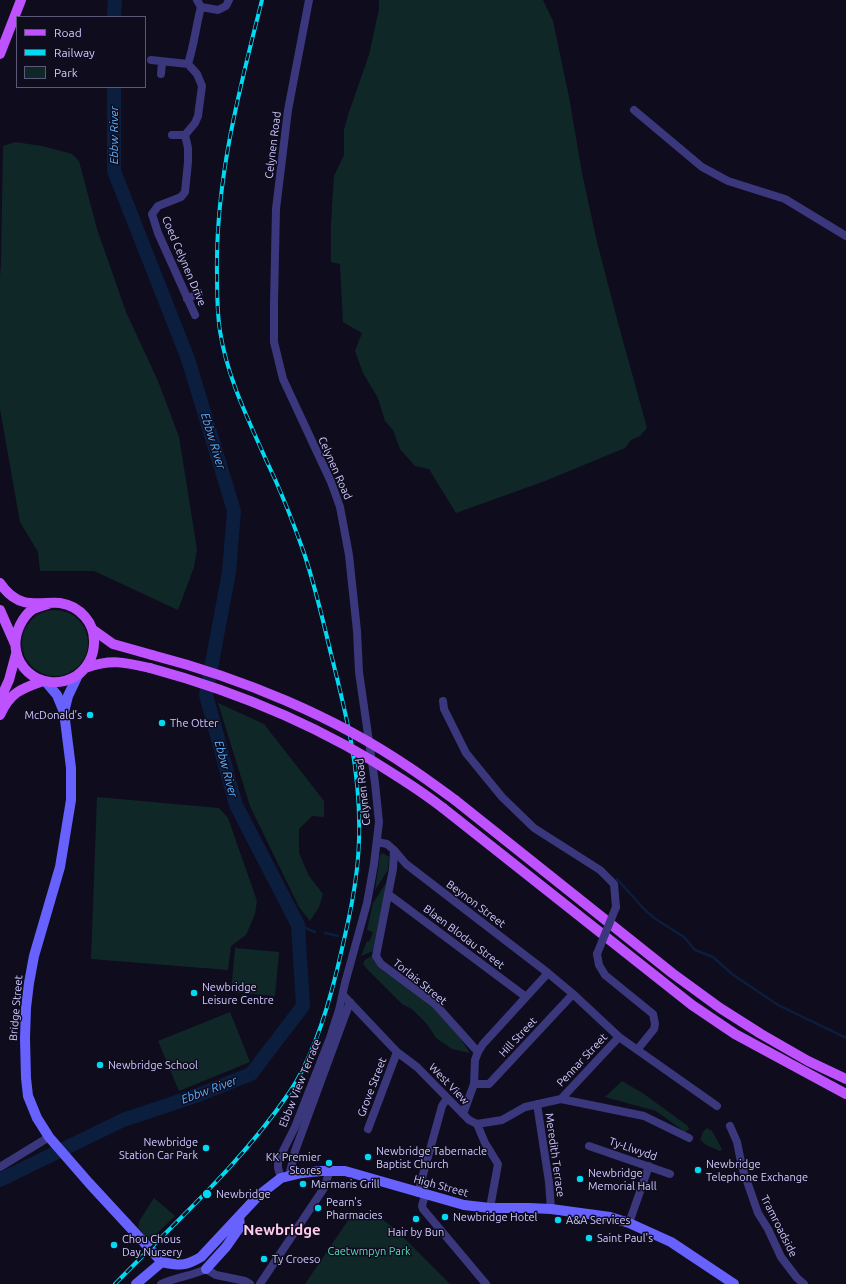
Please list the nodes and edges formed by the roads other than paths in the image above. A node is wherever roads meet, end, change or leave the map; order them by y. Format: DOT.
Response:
graph roads {
  1 [pos="21,0"];
  2 [pos="229,0"];
  3 [pos="308,0"];
  4 [pos="199,3"];
  5 [pos="0,54"];
  6 [pos="151,60"];
  7 [pos="162,62"];
  8 [pos="188,64"];
  9 [pos="161,74"];
  10 [pos="634,110"];
  11 [pos="172,135"];
  12 [pos="184,135"];
  13 [pos="846,236"];
  14 [pos="199,294"];
  15 [pos="187,299"];
  16 [pos="194,315"];
  17 [pos="0,584"];
  18 [pos="48,604"];
  19 [pos="0,610"];
  20 [pos="92,629"];
  21 [pos="16,649"];
  22 [pos="81,672"];
  23 [pos="44,682"];
  24 [pos="0,700"];
  25 [pos="443,701"];
  26 [pos="64,712"];
  27 [pos="0,715"];
  28 [pos="377,842"];
  29 [pos="394,850"];
  30 [pos="388,894"];
  31 [pos="548,973"];
  32 [pos="573,994"];
  33 [pos="343,995"];
  34 [pos="526,997"];
  35 [pos="350,1002"];
  36 [pos="619,1037"];
  37 [pos="637,1050"];
  38 [pos="397,1052"];
  39 [pos="478,1052"];
  40 [pos="846,1079"];
  41 [pos="474,1084"];
  42 [pos="846,1094"];
  43 [pos="447,1098"];
  44 [pos="561,1099"];
  45 [pos="537,1104"];
  46 [pos="717,1106"];
  47 [pos="463,1114"];
  48 [pos="476,1124"];
  49 [pos="730,1126"];
  50 [pos="368,1129"];
  51 [pos="689,1138"];
  52 [pos="52,1140"];
  53 [pos="589,1146"];
  54 [pos="649,1166"];
  55 [pos="0,1168"];
  56 [pos="330,1170"];
  57 [pos="670,1174"];
  58 [pos="285,1177"];
  59 [pos="421,1194"];
  60 [pos="490,1208"];
  61 [pos="551,1209"];
  62 [pos="239,1217"];
  63 [pos="629,1223"];
  64 [pos="162,1262"];
  65 [pos="206,1269"];
  66 [pos="136,1284"];
  67 [pos="162,1284"];
  68 [pos="250,1284"];
  69 [pos="260,1284"];
  70 [pos="486,1284"];
  71 [pos="734,1284"];
  72 [pos="804,1284"];
  1 -- 5 [label="main road"];
  2 -- 4 [label="street"];
  3 -- 28 [label="street, Celynen Road"];
  4 -- 8 [label="street"];
  6 -- 7 [label="street"];
  7 -- 8 [label="street"];
  7 -- 9 [label="street"];
  8 -- 12 [label="street"];
  10 -- 13 [label="street"];
  11 -- 12 [label="street"];
  12 -- 15 [label="street, Coed Celynen Drive"];
  14 -- 15 [label="street"];
  15 -- 16 [label="street, Coed Celynen Drive"];
  17 -- 18 [label="main road"];
  18 -- 20 [label="main road"];
  18 -- 21 [label="main road"];
  19 -- 21 [label="main road"];
  20 -- 22 [label="main road"];
  20 -- 40 [label="main road, bridge"];
  21 -- 23 [label="main road"];
  21 -- 24 [label="main road"];
  22 -- 23 [label="main road"];
  22 -- 26 [label="street, Bridge Street"];
  22 -- 42 [label="main road, bridge"];
  23 -- 26 [label="street, Bridge Street"];
  23 -- 27 [label="main road"];
  25 -- 37 [label="street, bridge"];
  26 -- 52 [label="street, Bridge Street"];
  28 -- 29 [label="street"];
  28 -- 33 [label="street, Celynen Road"];
  29 -- 30 [label="street, Torlais Street"];
  29 -- 31 [label="street, Beynon Street"];
  30 -- 34 [label="street, Blaen Blodau Street"];
  30 -- 39 [label="street, Torlais Street"];
  31 -- 32 [label="street, Beynon Street"];
  31 -- 34 [label="street"];
  32 -- 36 [label="street, Beynon Street"];
  32 -- 41 [label="street, Hill Street"];
  33 -- 35 [label="street, West View"];
  33 -- 58 [label="street, Ebbw View Terrace"];
  34 -- 39 [label="street"];
  35 -- 38 [label="street, West View"];
  35 -- 58 [label="street"];
  36 -- 37 [label="street"];
  36 -- 44 [label="street, Pennar Street"];
  37 -- 46 [label="street"];
  38 -- 43 [label="street, West View"];
  38 -- 50 [label="street, Grove Street"];
  39 -- 41 [label="street"];
  41 -- 47 [label="street"];
  43 -- 47 [label="street, West View"];
  43 -- 59 [label="street"];
  44 -- 45 [label="street"];
  44 -- 51 [label="street"];
  45 -- 48 [label="street"];
  45 -- 61 [label="street, Meredith Terrace"];
  47 -- 48 [label="street, West View"];
  48 -- 60 [label="street, West View"];
  49 -- 72 [label="street, Tramroadside"];
  52 -- 55 [label="street"];
  52 -- 64 [label="street, Bridge Street"];
  53 -- 54 [label="street, Ty-Llwydd"];
  54 -- 57 [label="street, Ty-Llwydd"];
  54 -- 63 [label="street"];
  56 -- 58 [label="street, High Street"];
  56 -- 59 [label="street, High Street"];
  56 -- 69 [label="street"];
  58 -- 62 [label="street, High Street"];
  59 -- 60 [label="street, High Street"];
  59 -- 70 [label="street"];
  60 -- 61 [label="street, High Street"];
  61 -- 63 [label="street, High Street"];
  62 -- 64 [label="street, High Street"];
  62 -- 65 [label="street"];
  63 -- 71 [label="street, High Street"];
  64 -- 66 [label="street"];
  65 -- 67 [label="street"];
  65 -- 68 [label="street"];
}
